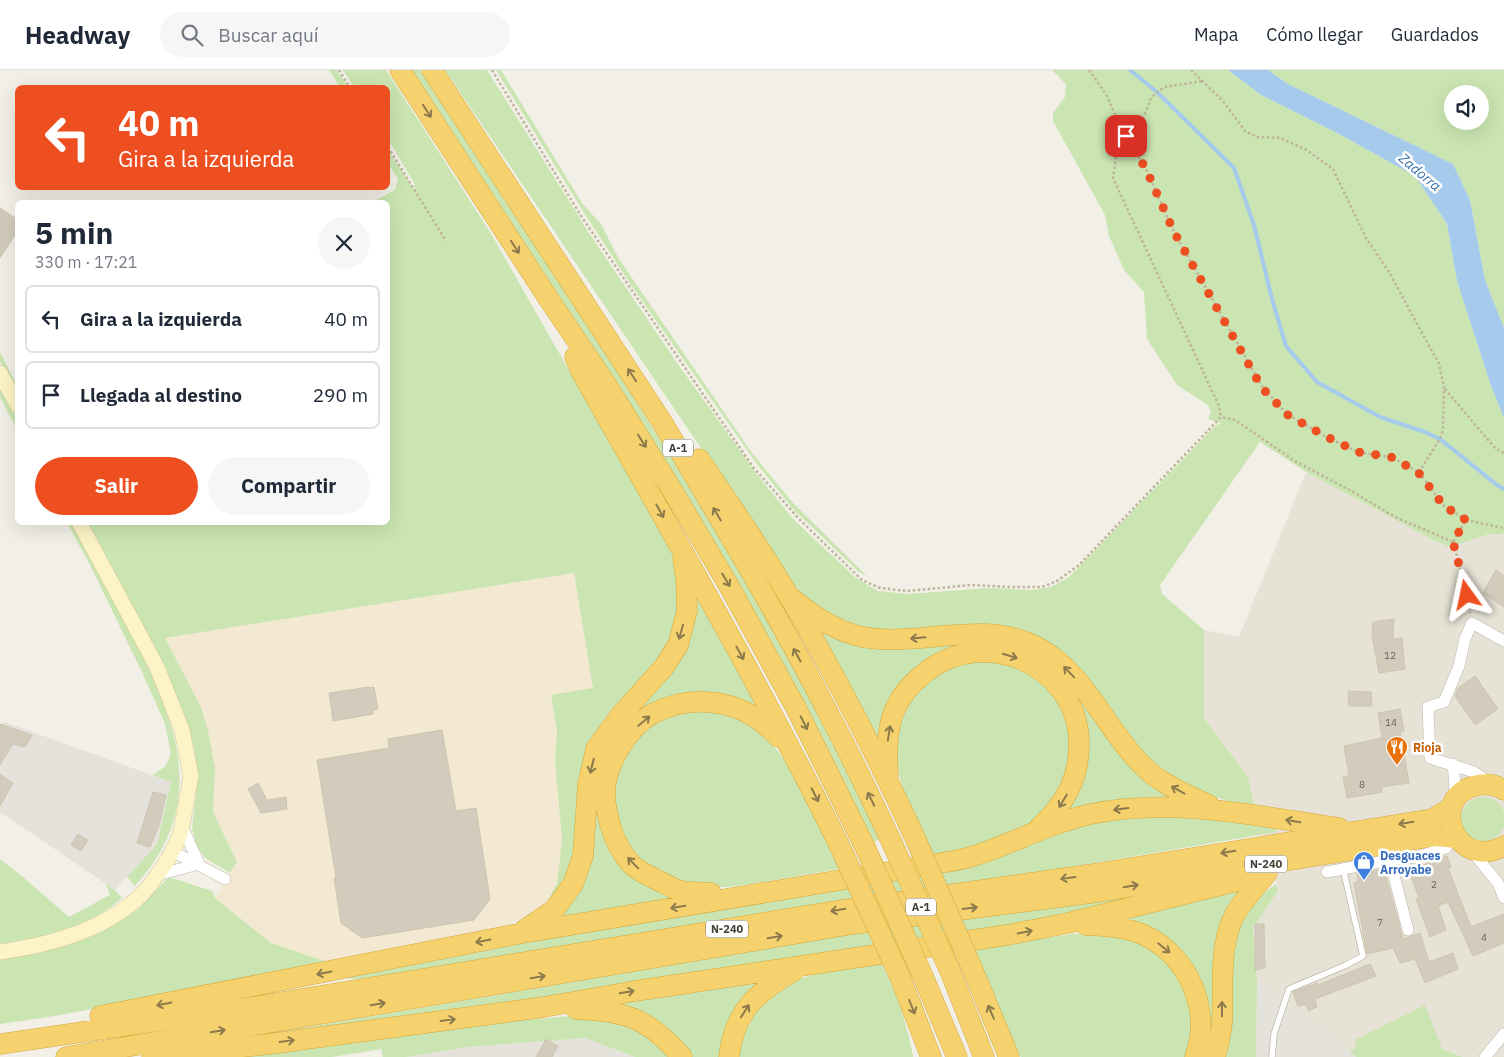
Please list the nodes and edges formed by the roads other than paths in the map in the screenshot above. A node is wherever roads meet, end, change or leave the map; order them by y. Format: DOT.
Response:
graph roads {
  1 [pos="400,70"];
  2 [pos="432,70"];
  3 [pos="548,298"];
  4 [pos="0,373"];
  5 [pos="15,400"];
  6 [pos="662,422"];
  7 [pos="81,525"];
  8 [pos="682,550"];
  9 [pos="790,597"];
  10 [pos="1504,641"];
  11 [pos="792,752"];
  12 [pos="1453,764"];
  13 [pos="888,781"];
  14 [pos="1498,787"];
  15 [pos="1452,806"];
  16 [pos="1222,810"];
  17 [pos="182,826"];
  18 [pos="1037,831"];
  19 [pos="1359,831"];
  20 [pos="1460,842"];
  21 [pos="1504,846"];
  22 [pos="172,851"];
  23 [pos="1308,858"];
  24 [pos="1390,860"];
  25 [pos="199,864"];
  26 [pos="1343,868"];
  27 [pos="1327,872"];
  28 [pos="1267,873"];
  29 [pos="157,875"];
  30 [pos="225,879"];
  31 [pos="1501,882"];
  32 [pos="743,895"];
  33 [pos="1504,898"];
  34 [pos="1068,923"];
  35 [pos="1408,930"];
  36 [pos="517,934"];
  37 [pos="0,952"];
  38 [pos="804,966"];
  39 [pos="544,1007"];
  40 [pos="1504,1034"];
  41 [pos="0,1037"];
  42 [pos="924,1037"];
  43 [pos="0,1044"];
  44 [pos="66,1057"];
  45 [pos="152,1057"];
  46 [pos="682,1057"];
  47 [pos="729,1057"];
  48 [pos="923,1057"];
  49 [pos="931,1057"];
  50 [pos="957,1057"];
  51 [pos="984,1057"];
  52 [pos="1009,1057"];
  53 [pos="1195,1057"];
  54 [pos="1215,1057"];
  55 [pos="1272,1057"];
  56 [pos="1485,1057"];
  1 -- 3 [label="highway, A-1, one-way"];
  6 -- 2 [label="highway, A-1, one-way"];
  3 -- 8 [label="highway, one-way"];
  3 -- 50 [label="highway, A-1, one-way, bridge"];
  4 -- 5 [label="street"];
  6 -- 9 [label="highway"];
  51 -- 6 [label="highway, A-1, one-way, bridge"];
  7 -- 17 [label="street"];
  8 -- 11 [label="highway, one-way"];
  8 -- 36 [label="highway, one-way"];
  9 -- 13 [label="highway"];
  16 -- 9 [label="highway, one-way"];
  10 -- 12 [label="street"];
  32 -- 11 [label="highway, one-way"];
  11 -- 42 [label="highway, one-way, bridge"];
  12 -- 14 [label="street"];
  12 -- 15 [label="street"];
  13 -- 18 [label="highway, one-way"];
  52 -- 13 [label="highway, one-way, bridge"];
  14 -- 15 [label="highway, N-240"];
  15 -- 19 [label="highway, N-240, one-way"];
  15 -- 20 [label="highway"];
  16 -- 18 [label="highway, one-way"];
  19 -- 16 [label="highway, one-way"];
  17 -- 22 [label="street"];
  17 -- 25 [label="street"];
  18 -- 32 [label="highway"];
  19 -- 43 [label="highway, N-240, one-way"];
  20 -- 21 [label="highway, N-240"];
  20 -- 23 [label="highway, N-240"];
  20 -- 24 [label="street"];
  20 -- 31 [label="street"];
  22 -- 25 [label="street"];
  22 -- 29 [label="street"];
  23 -- 28 [label="highway"];
  44 -- 23 [label="highway, N-240, one-way"];
  24 -- 26 [label="street"];
  24 -- 35 [label="street"];
  25 -- 29 [label="street"];
  25 -- 30 [label="street"];
  26 -- 27 [label="street"];
  26 -- 55 [label="lane"];
  28 -- 34 [label="highway"];
  54 -- 28 [label="highway, one-way"];
  29 -- 37 [label="street"];
  31 -- 33 [label="street"];
  32 -- 36 [label="highway, one-way"];
  38 -- 34 [label="highway, one-way"];
  34 -- 53 [label="highway, one-way"];
  36 -- 41 [label="highway, one-way"];
  39 -- 38 [label="highway, one-way"];
  47 -- 38 [label="highway, one-way"];
  45 -- 39 [label="highway, one-way"];
  39 -- 46 [label="highway"];
  40 -- 56 [label="street"];
  42 -- 48 [label="highway"];
  42 -- 49 [label="highway"];
}
